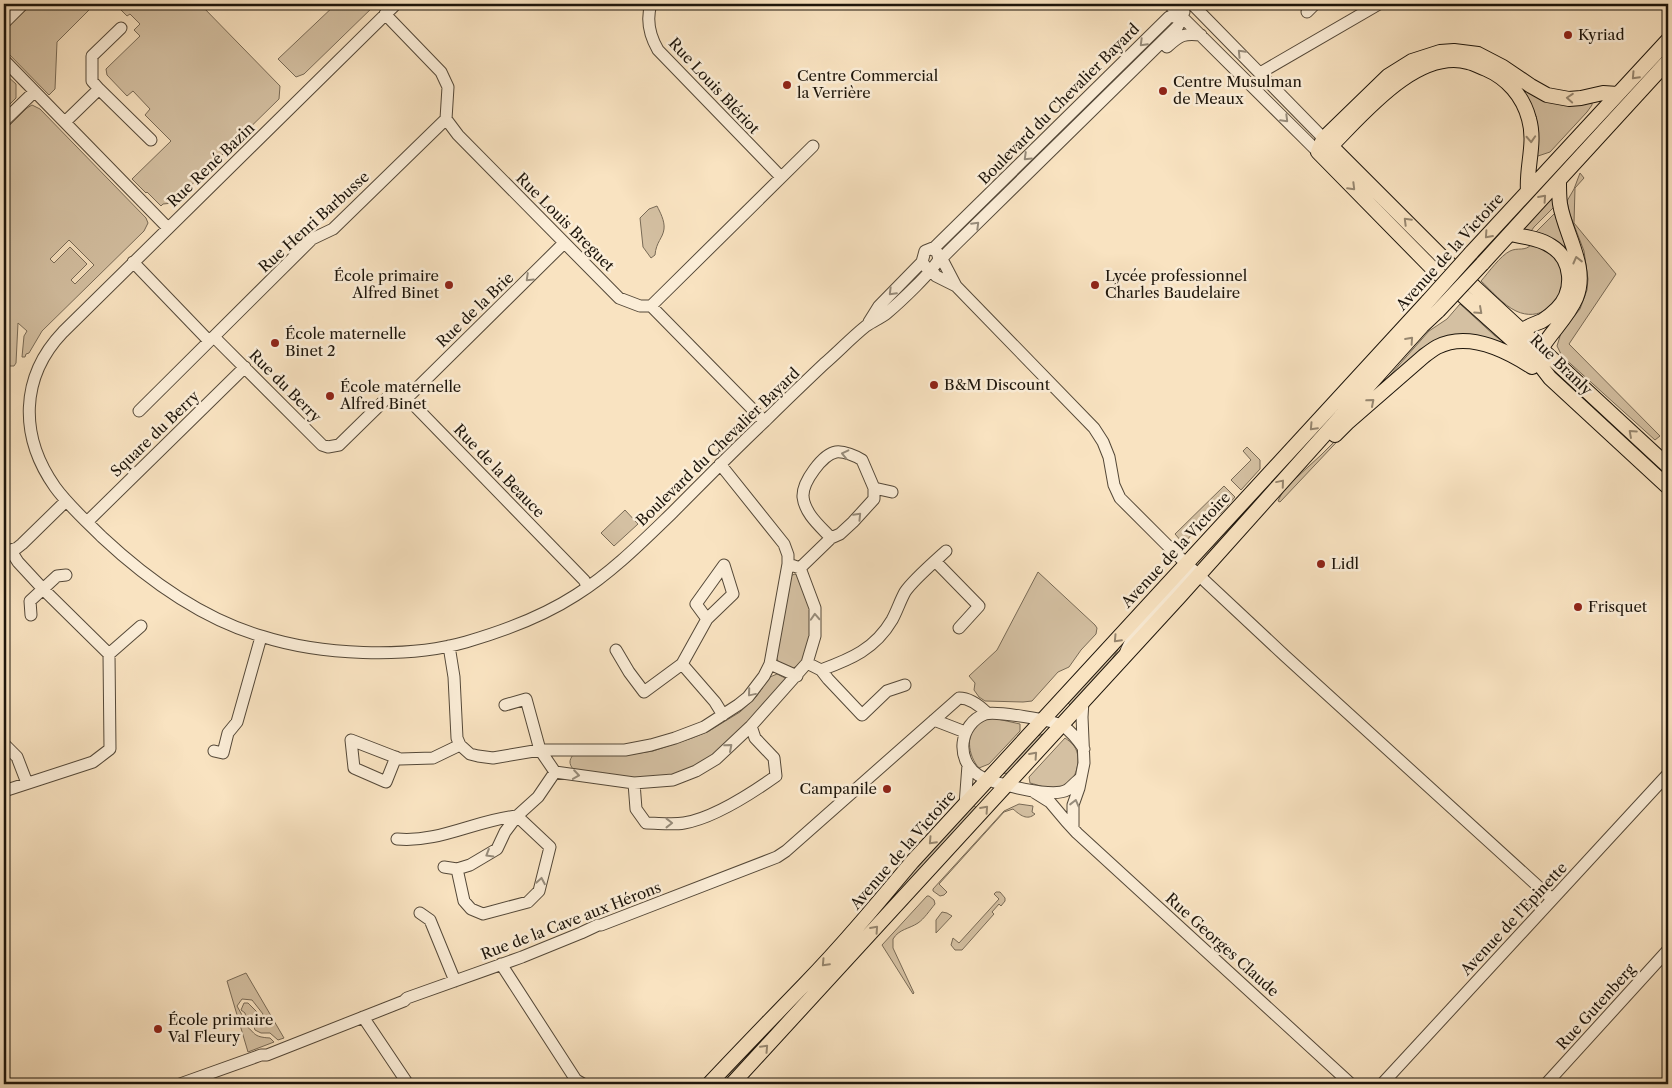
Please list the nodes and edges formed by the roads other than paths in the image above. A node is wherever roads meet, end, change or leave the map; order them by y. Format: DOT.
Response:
graph roads {
  1 [pos="23,4"];
  2 [pos="396,4"];
  3 [pos="651,4"];
  4 [pos="1169,4"];
  5 [pos="1192,4"];
  6 [pos="1379,4"];
  7 [pos="385,14"];
  8 [pos="1181,16"];
  9 [pos="4,23"];
  10 [pos="121,28"];
  11 [pos="1201,35"];
  12 [pos="1668,40"];
  13 [pos="1668,61"];
  14 [pos="5,65"];
  15 [pos="1260,74"];
  16 [pos="99,89"];
  17 [pos="34,92"];
  18 [pos="1618,94"];
  19 [pos="1092,111"];
  20 [pos="5,119"];
  21 [pos="446,119"];
  22 [pos="65,122"];
  23 [pos="151,140"];
  24 [pos="1327,142"];
  25 [pos="813,146"];
  26 [pos="1318,152"];
  27 [pos="781,177"];
  28 [pos="1559,181"];
  29 [pos="1528,191"];
  30 [pos="168,228"];
  31 [pos="1510,234"];
  32 [pos="564,243"];
  33 [pos="937,255"];
  34 [pos="133,262"];
  35 [pos="926,265"];
  36 [pos="956,286"];
  37 [pos="651,306"];
  38 [pos="1433,306"];
  39 [pos="1522,331"];
  40 [pos="212,339"];
  41 [pos="1541,349"];
  42 [pos="245,367"];
  43 [pos="1550,378"];
  44 [pos="407,398"];
  45 [pos="139,411"];
  46 [pos="764,421"];
  47 [pos="720,464"];
  48 [pos="1668,466"];
  49 [pos="1294,467"];
  50 [pos="1271,472"];
  51 [pos="1668,487"];
  52 [pos="874,488"];
  53 [pos="892,492"];
  54 [pos="66,501"];
  55 [pos="87,522"];
  56 [pos="831,538"];
  57 [pos="946,551"];
  58 [pos="7,552"];
  59 [pos="935,561"];
  60 [pos="1186,563"];
  61 [pos="788,564"];
  62 [pos="800,568"];
  63 [pos="66,575"];
  64 [pos="1199,575"];
  65 [pos="588,587"];
  66 [pos="43,589"];
  67 [pos="31,616"];
  68 [pos="707,619"];
  69 [pos="140,626"];
  70 [pos="959,628"];
  71 [pos="261,637"];
  72 [pos="450,646"];
  73 [pos="616,650"];
  74 [pos="109,654"];
  75 [pos="1124,655"];
  76 [pos="807,663"];
  77 [pos="682,664"];
  78 [pos="770,664"];
  79 [pos="821,670"];
  80 [pos="797,676"];
  81 [pos="905,685"];
  82 [pos="1083,701"];
  83 [pos="505,706"];
  84 [pos="987,713"];
  85 [pos="723,715"];
  86 [pos="934,720"];
  87 [pos="1042,720"];
  88 [pos="1062,725"];
  89 [pos="751,726"];
  90 [pos="965,732"];
  91 [pos="4,744"];
  92 [pos="460,745"];
  93 [pos="1084,749"];
  94 [pos="214,750"];
  95 [pos="540,750"];
  96 [pos="396,757"];
  97 [pos="968,765"];
  98 [pos="555,772"];
  99 [pos="1668,774"];
  100 [pos="1081,778"];
  101 [pos="988,780"];
  102 [pos="27,783"];
  103 [pos="634,783"];
  104 [pos="1006,785"];
  105 [pos="4,791"];
  106 [pos="1034,792"];
  107 [pos="965,805"];
  108 [pos="517,816"];
  109 [pos="1073,828"];
  110 [pos="397,839"];
  111 [pos="444,868"];
  112 [pos="457,870"];
  113 [pos="1552,899"];
  114 [pos="420,913"];
  115 [pos="1668,950"];
  116 [pos="501,964"];
  117 [pos="455,981"];
  118 [pos="364,1017"];
  119 [pos="196,1082"];
  120 [pos="180,1084"];
  121 [pos="408,1084"];
  122 [pos="583,1084"];
  123 [pos="709,1084"];
  124 [pos="732,1084"];
  125 [pos="1351,1084"];
  126 [pos="1382,1084"];
  127 [pos="1546,1084"];
  1 -- 9 [label="street"];
  2 -- 7 [label="street, Rue René Bazin"];
  3 -- 27 [label="street, Rue Louis Blériot"];
  4 -- 8 [label="street"];
  5 -- 8 [label="street"];
  15 -- 5 [label="street, one-way"];
  6 -- 15 [label="street"];
  7 -- 21 [label="street"];
  7 -- 30 [label="street, Rue René Bazin"];
  8 -- 11 [label="street"];
  8 -- 19 [label="street, Boulevard du Chevalier Bayard"];
  8 -- 33 [label="street, Boulevard du Chevalier Bayard, one-way"];
  10 -- 16 [label="street"];
  11 -- 19 [label="street, Boulevard du Chevalier Bayard"];
  11 -- 26 [label="street, one-way"];
  12 -- 18 [label="main road, Avenue de la Victoire, one-way"];
  13 -- 28 [label="main road, Avenue de la Victoire"];
  14 -- 17 [label="street"];
  15 -- 24 [label="street"];
  16 -- 22 [label="street"];
  16 -- 23 [label="street"];
  17 -- 20 [label="street"];
  17 -- 22 [label="street"];
  18 -- 24 [label="main road, one-way"];
  18 -- 29 [label="main road, Avenue de la Victoire"];
  33 -- 19 [label="street, Boulevard du Chevalier Bayard, one-way"];
  21 -- 32 [label="street, Rue Louis Breguet"];
  21 -- 40 [label="street, Rue Henri Barbusse"];
  22 -- 30 [label="street"];
  24 -- 26 [label="main road"];
  24 -- 29 [label="main road, one-way"];
  39 -- 24 [label="main road, Rue Branly, one-way"];
  25 -- 27 [label="street"];
  26 -- 43 [label="main road, Rue Branly, one-way"];
  27 -- 37 [label="street"];
  31 -- 28 [label="main road, Avenue de la Victoire, one-way"];
  41 -- 28 [label="main road, one-way"];
  29 -- 38 [label="main road, Avenue de la Victoire, one-way, bridge"];
  30 -- 34 [label="street, Rue René Bazin"];
  31 -- 38 [label="main road, Avenue de la Victoire, bridge"];
  31 -- 39 [label="main road"];
  32 -- 37 [label="street, Rue Louis Breguet"];
  32 -- 44 [label="street, Rue de la Brie, one-way"];
  33 -- 35 [label="street"];
  33 -- 35 [label="street"];
  33 -- 36 [label="street"];
  34 -- 40 [label="street, Rue du Berry"];
  34 -- 54 [label="street, Rue René Bazin"];
  35 -- 36 [label="street"];
  35 -- 46 [label="street, Boulevard du Chevalier Bayard"];
  36 -- 60 [label="street"];
  37 -- 46 [label="street"];
  49 -- 38 [label="main road, Avenue de la Victoire, one-way"];
  38 -- 50 [label="main road, Avenue de la Victoire, one-way"];
  39 -- 41 [label="main road, Rue Branly"];
  40 -- 42 [label="street, Rue du Berry"];
  40 -- 45 [label="street, Rue Henri Barbusse"];
  48 -- 41 [label="main road, Rue Branly, one-way"];
  42 -- 44 [label="street, Rue du Berry"];
  42 -- 55 [label="street, Square du Berry"];
  49 -- 43 [label="main road, one-way"];
  43 -- 51 [label="main road, Rue Branly"];
  44 -- 65 [label="street, Rue de la Beauce"];
  46 -- 47 [label="street, Boulevard du Chevalier Bayard"];
  47 -- 61 [label="street"];
  47 -- 65 [label="street, Boulevard du Chevalier Bayard"];
  64 -- 49 [label="main road, Avenue de la Victoire, one-way"];
  50 -- 60 [label="main road, Avenue de la Victoire"];
  50 -- 64 [label="street"];
  52 -- 53 [label="street"];
  56 -- 52 [label="street, one-way"];
  52 -- 56 [label="street, one-way"];
  54 -- 55 [label="street, Rue René Bazin"];
  54 -- 58 [label="street"];
  55 -- 71 [label="street, Rue René Bazin"];
  56 -- 62 [label="street"];
  57 -- 59 [label="street"];
  58 -- 66 [label="street"];
  59 -- 70 [label="street"];
  59 -- 79 [label="street"];
  60 -- 64 [label="street"];
  60 -- 75 [label="street"];
  60 -- 87 [label="main road, Avenue de la Victoire, one-way"];
  61 -- 62 [label="street"];
  61 -- 78 [label="street"];
  76 -- 62 [label="street, one-way"];
  63 -- 66 [label="street"];
  64 -- 75 [label="main road, Avenue de la Victoire"];
  64 -- 113 [label="street"];
  65 -- 72 [label="street, Boulevard du Chevalier Bayard"];
  66 -- 67 [label="street"];
  66 -- 74 [label="street"];
  68 -- 77 [label="street"];
  69 -- 74 [label="street"];
  71 -- 72 [label="street, Boulevard du Chevalier Bayard"];
  71 -- 94 [label="street"];
  72 -- 92 [label="street"];
  73 -- 77 [label="street"];
  74 -- 102 [label="street"];
  75 -- 82 [label="main road, Avenue de la Victoire"];
  76 -- 79 [label="street"];
  76 -- 80 [label="street"];
  77 -- 85 [label="street"];
  78 -- 80 [label="street"];
  78 -- 85 [label="street, one-way"];
  79 -- 81 [label="street"];
  80 -- 89 [label="street"];
  82 -- 88 [label="main road, Avenue de la Victoire"];
  82 -- 93 [label="street"];
  83 -- 95 [label="street"];
  84 -- 86 [label="street, Rue de la Cave aux Hérons"];
  84 -- 87 [label="street"];
  84 -- 90 [label="street"];
  85 -- 95 [label="street"];
  86 -- 90 [label="street"];
  86 -- 116 [label="street, Rue de la Cave aux Hérons"];
  87 -- 88 [label="street"];
  87 -- 101 [label="main road, Avenue de la Victoire"];
  88 -- 93 [label="street"];
  104 -- 88 [label="main road, Avenue de la Victoire, one-way"];
  103 -- 89 [label="street, one-way"];
  103 -- 89 [label="street, one-way"];
  90 -- 97 [label="street"];
  91 -- 102 [label="street"];
  92 -- 95 [label="street"];
  92 -- 96 [label="street"];
  93 -- 100 [label="street"];
  95 -- 98 [label="street"];
  97 -- 101 [label="street"];
  97 -- 107 [label="street"];
  98 -- 103 [label="street, one-way"];
  98 -- 108 [label="street"];
  99 -- 113 [label="street, Avenue de l'Epinette"];
  100 -- 106 [label="street"];
  109 -- 100 [label="street, one-way"];
  101 -- 104 [label="street"];
  101 -- 107 [label="main road, Avenue de la Victoire"];
  102 -- 105 [label="street"];
  104 -- 106 [label="street"];
  124 -- 104 [label="main road, Avenue de la Victoire, one-way"];
  106 -- 109 [label="street, Rue Georges Claude"];
  107 -- 123 [label="main road, Avenue de la Victoire, one-way"];
  108 -- 110 [label="street"];
  108 -- 112 [label="street, one-way"];
  112 -- 108 [label="street, one-way"];
  109 -- 125 [label="street, Rue Georges Claude"];
  111 -- 112 [label="street"];
  113 -- 126 [label="street, Avenue de l'Epinette"];
  114 -- 117 [label="street"];
  115 -- 127 [label="street, Rue Gutenberg"];
  116 -- 117 [label="street, Rue de la Cave aux Hérons"];
  116 -- 122 [label="street"];
  117 -- 118 [label="street, Rue de la Cave aux Hérons"];
  118 -- 119 [label="street, Rue de la Cave aux Hérons"];
  118 -- 121 [label="street"];
  119 -- 120 [label="street, Rue de la Cave aux Hérons"];
}
